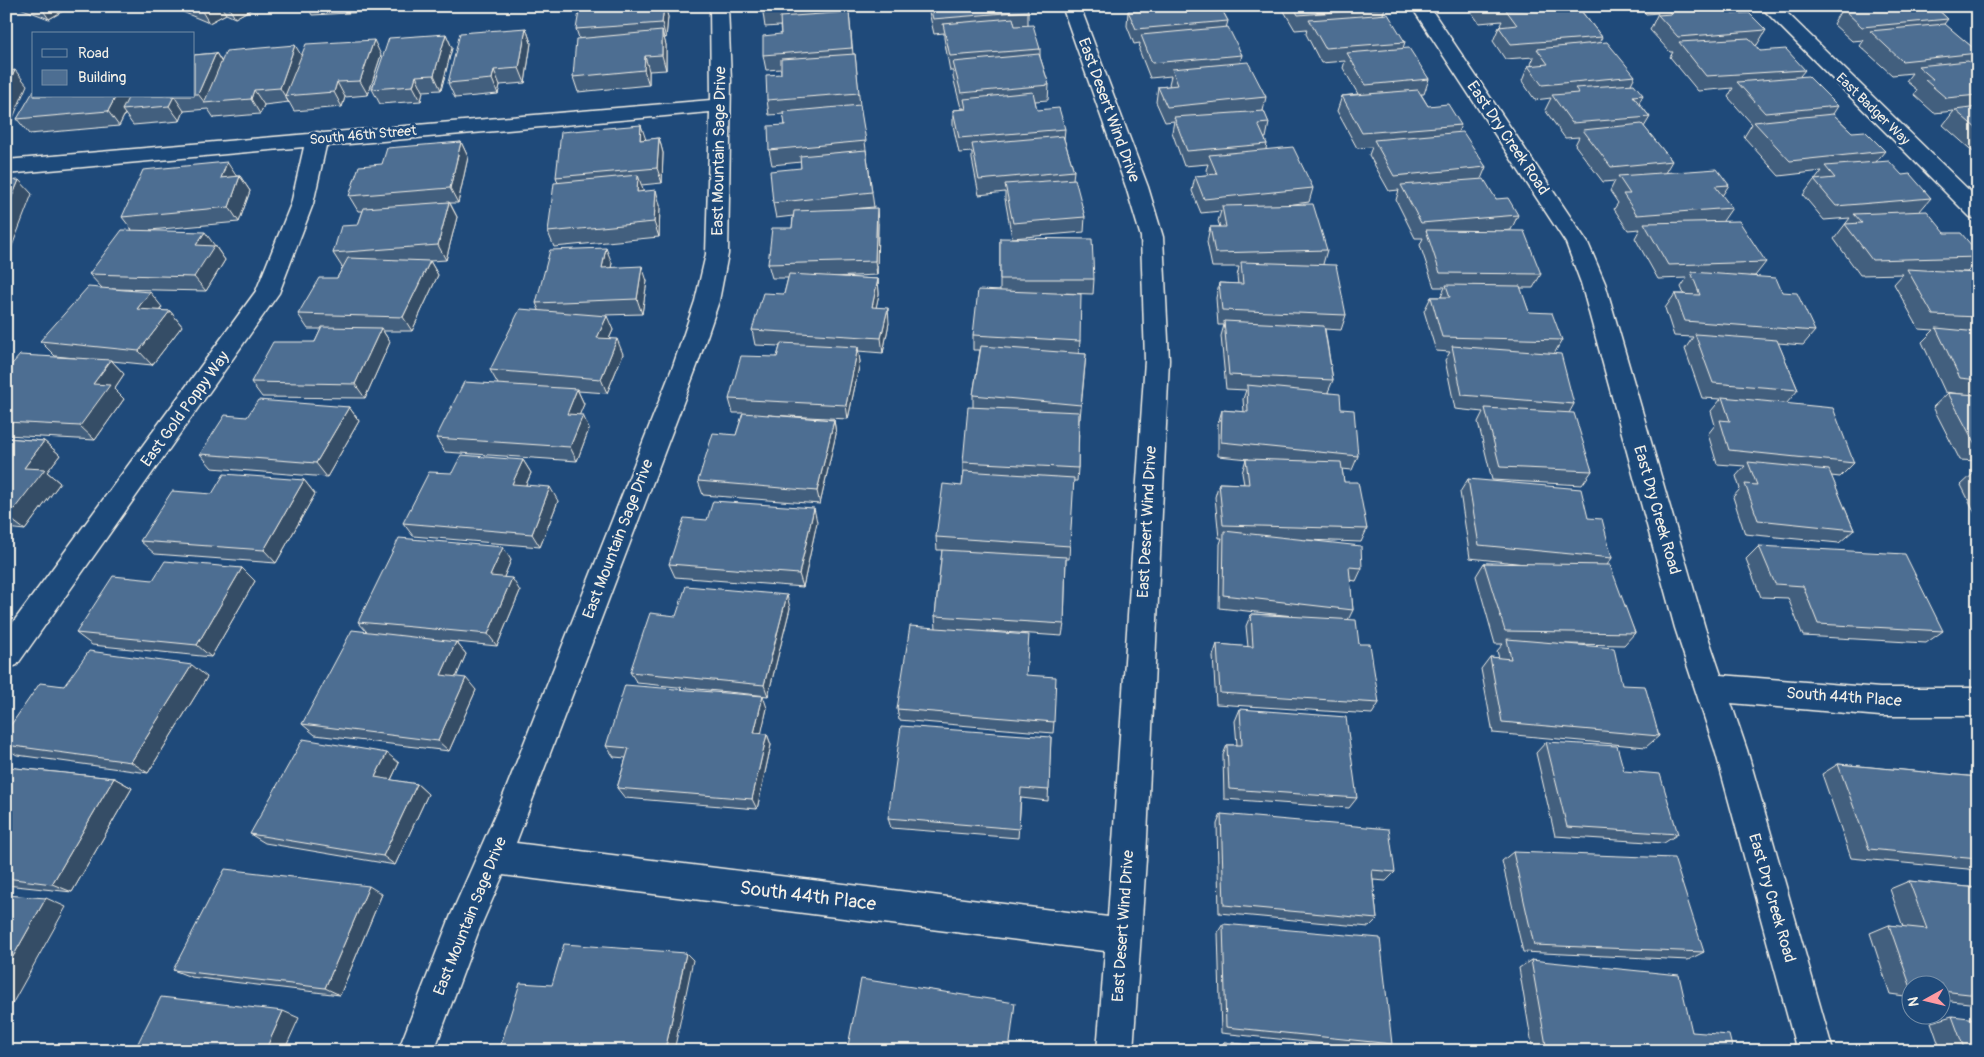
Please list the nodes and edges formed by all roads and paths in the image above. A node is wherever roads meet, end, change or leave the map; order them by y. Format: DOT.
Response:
graph roads {
  1 [pos="719,6"];
  2 [pos="1071,6"];
  3 [pos="1420,6"];
  4 [pos="1769,6"];
  5 [pos="720,105"];
  6 [pos="317,138"];
  7 [pos="6,167"];
  8 [pos="1978,212"];
  9 [pos="6,656"];
  10 [pos="1710,688"];
  11 [pos="1978,702"];
  12 [pos="492,857"];
  13 [pos="1123,936"];
  14 [pos="416,1051"];
  15 [pos="1115,1051"];
  16 [pos="1815,1051"];
  1 -- 5 [label="street, East Mountain Sage Drive"];
  2 -- 13 [label="street, East Desert Wind Drive"];
  3 -- 10 [label="street, East Dry Creek Road"];
  4 -- 8 [label="street, East Badger Way"];
  5 -- 6 [label="street, South 46th Street"];
  5 -- 12 [label="street, East Mountain Sage Drive"];
  6 -- 7 [label="street, South 46th Street"];
  6 -- 9 [label="street, East Gold Poppy Way"];
  10 -- 11 [label="street, South 44th Place"];
  10 -- 16 [label="street, East Dry Creek Road"];
  12 -- 13 [label="street, South 44th Place"];
  12 -- 14 [label="street, East Mountain Sage Drive"];
  13 -- 15 [label="street, East Desert Wind Drive"];
}
